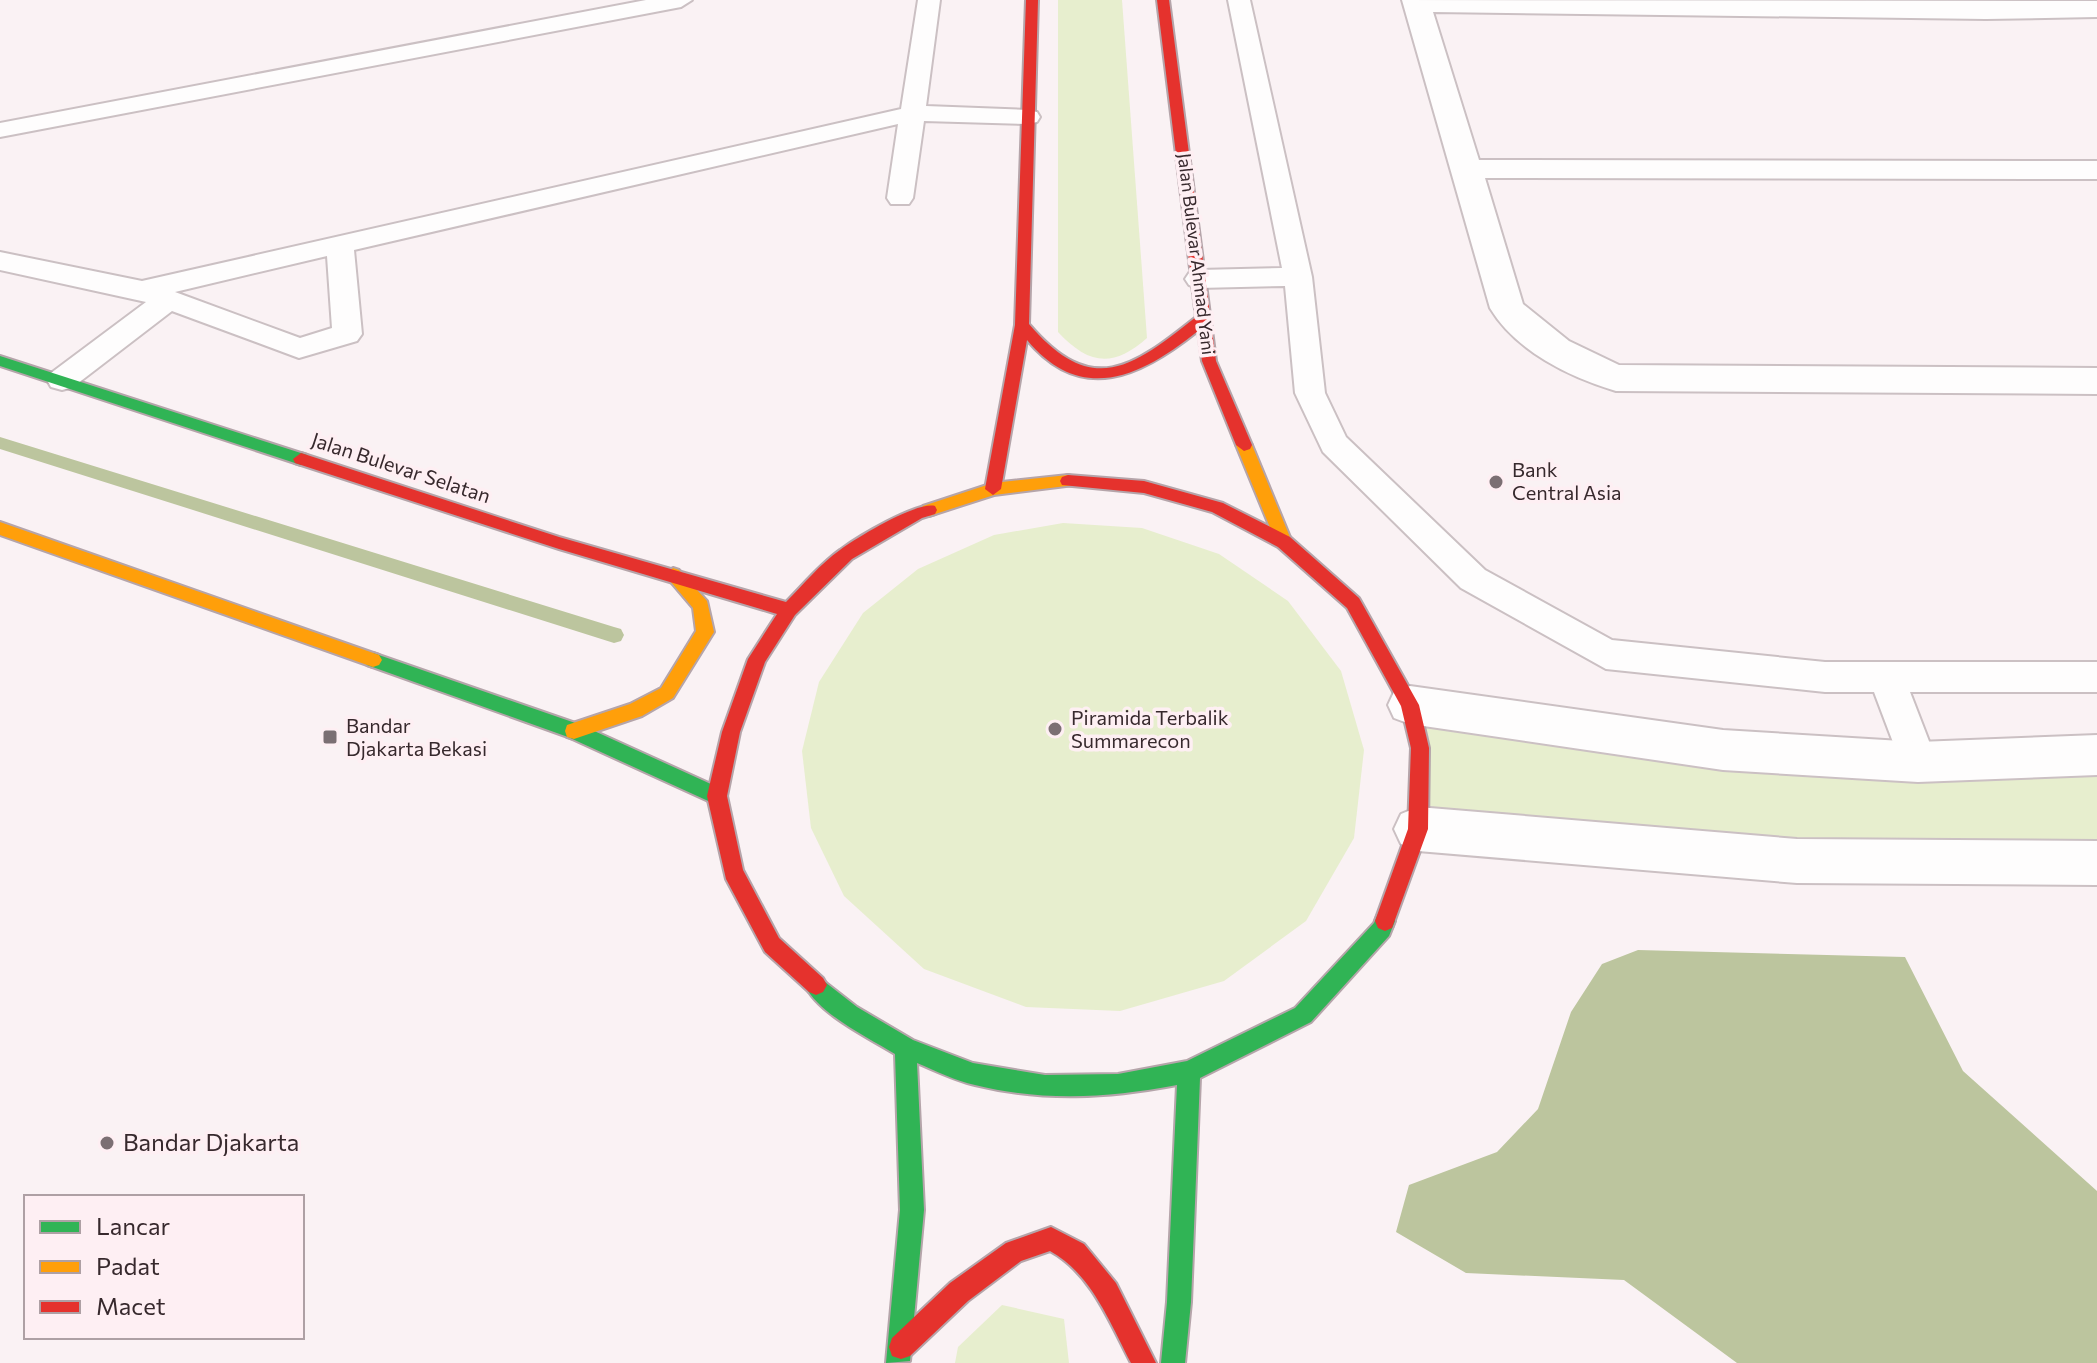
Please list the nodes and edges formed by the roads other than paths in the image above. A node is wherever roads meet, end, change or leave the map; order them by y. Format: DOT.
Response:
graph roads {
  1 [pos="681,0"];
  2 [pos="929,0"];
  3 [pos="1032,0"];
  4 [pos="1163,0"];
  5 [pos="1239,0"];
  6 [pos="1416,2"];
  7 [pos="2079,7"];
  8 [pos="915,113"];
  9 [pos="1028,117"];
  10 [pos="0,130"];
  11 [pos="1466,169"];
  12 [pos="2097,170"];
  13 [pos="900,198"];
  14 [pos="340,244"];
  15 [pos="0,261"];
  16 [pos="1298,277"];
  17 [pos="1199,279"];
  18 [pos="155,295"];
  19 [pos="1203,319"];
  20 [pos="1022,325"];
  21 [pos="0,361"];
  22 [pos="62,380"];
  23 [pos="2097,381"];
  24 [pos="993,489"];
  25 [pos="0,528"];
  26 [pos="1284,542"];
  27 [pos="673,575"];
  28 [pos="789,610"];
  29 [pos="1886,677"];
  30 [pos="2097,677"];
  31 [pos="1410,705"];
  32 [pos="574,731"];
  33 [pos="2097,755"];
  34 [pos="1918,762"];
  35 [pos="717,796"];
  36 [pos="1418,829"];
  37 [pos="2097,863"];
  38 [pos="906,1048"];
  39 [pos="1189,1072"];
  40 [pos="900,1355"];
  41 [pos="1144,1363"];
  42 [pos="1173,1363"];
  1 -- 10 [label="lane"];
  2 -- 8 [label="lane"];
  3 -- 9 [label="main road"];
  4 -- 17 [label="main road, Jalan Bulevar Ahmad Yani"];
  5 -- 16 [label="lane"];
  6 -- 7 [label="street"];
  6 -- 11 [label="street"];
  8 -- 9 [label="lane"];
  8 -- 13 [label="lane"];
  8 -- 14 [label="lane"];
  9 -- 20 [label="main road"];
  11 -- 12 [label="street"];
  11 -- 23 [label="street"];
  14 -- 18 [label="lane"];
  14 -- 18 [label="lane"];
  15 -- 18 [label="lane"];
  16 -- 17 [label="lane"];
  16 -- 29 [label="lane"];
  17 -- 19 [label="main road, Jalan Bulevar Ahmad Yani"];
  18 -- 22 [label="lane"];
  19 -- 20 [label="main road"];
  19 -- 26 [label="main road, Jalan Bulevar Ahmad Yani"];
  20 -- 24 [label="main road"];
  21 -- 22 [label="main road, Jalan Bulevar Selatan"];
  22 -- 27 [label="main road, Jalan Bulevar Selatan"];
  24 -- 26 [label="main road"];
  24 -- 28 [label="main road"];
  25 -- 32 [label="main road"];
  26 -- 31 [label="main road"];
  27 -- 28 [label="main road, Jalan Bulevar Selatan"];
  27 -- 32 [label="main road"];
  28 -- 35 [label="main road"];
  29 -- 30 [label="lane"];
  29 -- 34 [label="lane"];
  31 -- 34 [label="street"];
  31 -- 36 [label="main road"];
  32 -- 35 [label="main road"];
  33 -- 34 [label="street"];
  35 -- 38 [label="main road"];
  36 -- 37 [label="street"];
  36 -- 39 [label="main road"];
  38 -- 39 [label="main road"];
  38 -- 40 [label="main road"];
  39 -- 42 [label="main road"];
  40 -- 41 [label="main road"];
}
